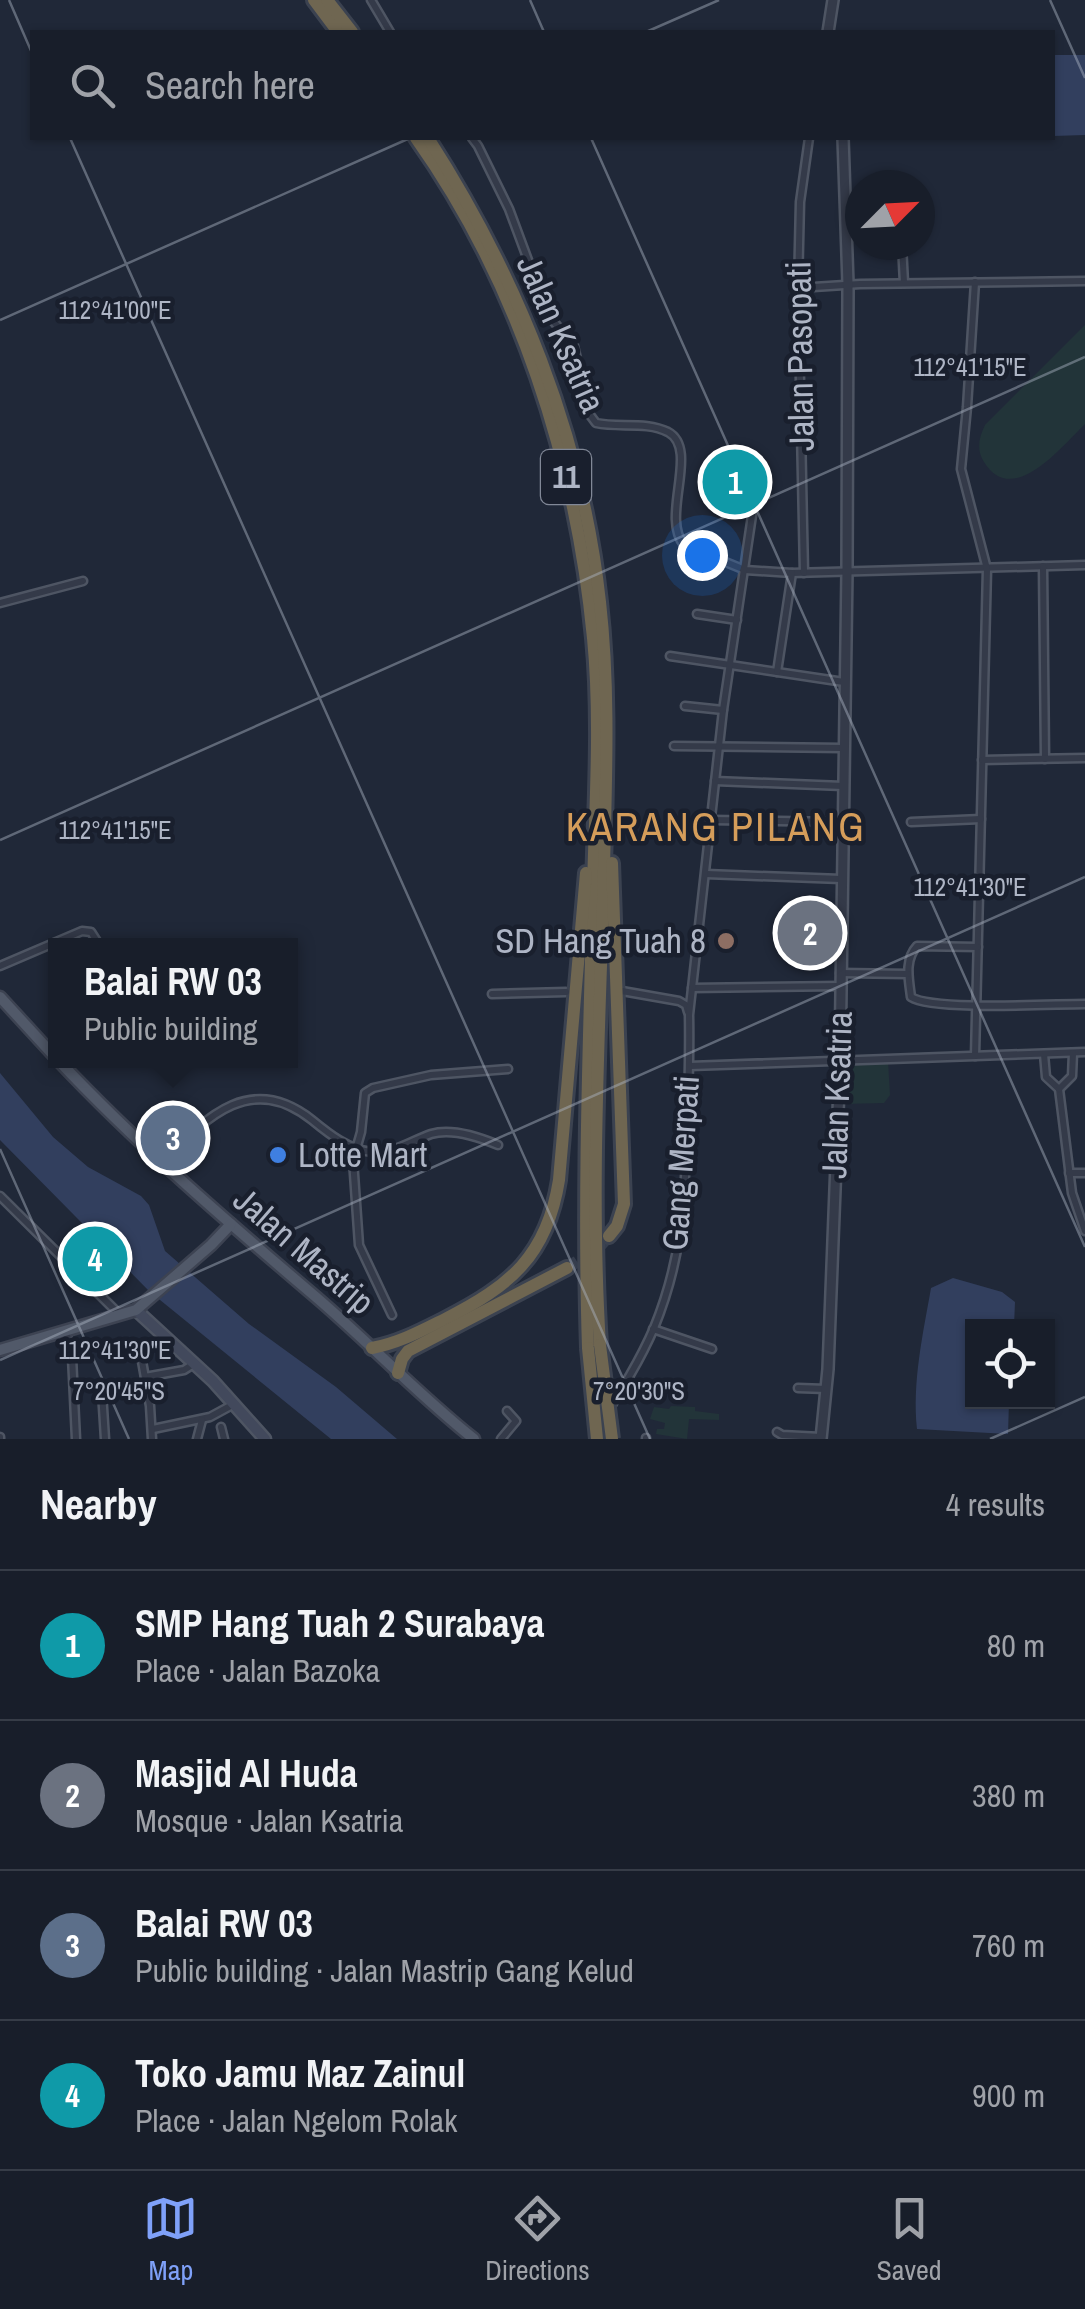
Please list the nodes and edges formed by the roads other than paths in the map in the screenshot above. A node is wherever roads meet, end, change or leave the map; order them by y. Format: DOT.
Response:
graph roads {
  1 [pos="314,0"];
  2 [pos="327,0"];
  3 [pos="371,0"];
  4 [pos="833,0"];
  5 [pos="336,30"];
  6 [pos="350,30"];
  7 [pos="389,30"];
  8 [pos="828,30"];
  9 [pos="422,140"];
  10 [pos="474,140"];
  11 [pos="809,140"];
  12 [pos="844,140"];
  13 [pos="442,168"];
  14 [pos="903,260"];
  15 [pos="1085,281"];
  16 [pos="975,282"];
  17 [pos="904,283"];
  18 [pos="848,284"];
  19 [pos="798,288"];
  20 [pos="757,482"];
  21 [pos="1085,564"];
  22 [pos="1043,566"];
  23 [pos="987,569"];
  24 [pos="745,570"];
  25 [pos="847,571"];
  26 [pos="792,573"];
  27 [pos="804,573"];
  28 [pos="83,581"];
  29 [pos="0,603"];
  30 [pos="697,614"];
  31 [pos="737,620"];
  32 [pos="670,656"];
  33 [pos="729,666"];
  34 [pos="777,672"];
  35 [pos="844,682"];
  36 [pos="684,706"];
  37 [pos="723,710"];
  38 [pos="674,746"];
  39 [pos="719,746"];
  40 [pos="843,748"];
  41 [pos="1045,758"];
  42 [pos="1085,758"];
  43 [pos="982,760"];
  44 [pos="714,781"];
  45 [pos="606,786"];
  46 [pos="843,786"];
  47 [pos="595,808"];
  48 [pos="981,819"];
  49 [pos="710,820"];
  50 [pos="842,822"];
  51 [pos="910,822"];
  52 [pos="706,874"];
  53 [pos="841,878"];
  54 [pos="66,938"];
  55 [pos="95,938"];
  56 [pos="48,946"];
  57 [pos="978,948"];
  58 [pos="0,966"];
  59 [pos="840,973"];
  60 [pos="908,974"];
  61 [pos="840,986"];
  62 [pos="692,988"];
  63 [pos="622,991"];
  64 [pos="566,992"];
  65 [pos="492,994"];
  66 [pos="0,997"];
  67 [pos="1085,1004"];
  68 [pos="977,1005"];
  69 [pos="689,1016"];
  70 [pos="48,1047"];
  71 [pos="1073,1052"];
  72 [pos="1085,1052"];
  73 [pos="1044,1054"];
  74 [pos="976,1056"];
  75 [pos="840,1060"];
  76 [pos="690,1066"];
  77 [pos="68,1068"];
  78 [pos="508,1069"];
  79 [pos="1059,1089"];
  80 [pos="498,1145"];
  81 [pos="357,1150"];
  82 [pos="162,1162"];
  83 [pos="1085,1173"];
  84 [pos="1069,1174"];
  85 [pos="0,1196"];
  86 [pos="230,1224"];
  87 [pos="1085,1231"];
  88 [pos="609,1236"];
  89 [pos="566,1268"];
  90 [pos="141,1306"];
  91 [pos="120,1315"];
  92 [pos="392,1315"];
  93 [pos="65,1329"];
  94 [pos="653,1329"];
  95 [pos="170,1340"];
  96 [pos="594,1347"];
  97 [pos="372,1348"];
  98 [pos="712,1349"];
  99 [pos="0,1350"];
  100 [pos="195,1363"];
  101 [pos="398,1373"];
  102 [pos="144,1377"];
  103 [pos="798,1388"];
  104 [pos="826,1390"];
  105 [pos="102,1392"];
  106 [pos="234,1404"];
  107 [pos="506,1412"];
  108 [pos="202,1420"];
  109 [pos="222,1427"];
  110 [pos="152,1428"];
  111 [pos="778,1432"];
  112 [pos="821,1438"];
  113 [pos="76,1439"];
  114 [pos="106,1439"];
  115 [pos="152,1439"];
  116 [pos="197,1439"];
  117 [pos="224,1439"];
  118 [pos="265,1439"];
  119 [pos="474,1439"];
  120 [pos="501,1439"];
  121 [pos="594,1439"];
  122 [pos="612,1439"];
  1 -- 5 [label="highway"];
  2 -- 6 [label="highway"];
  3 -- 7 [label="street"];
  4 -- 8 [label="street"];
  9 -- 13 [label="highway, 11"];
  10 -- 24 [label="street, Jalan Ksatria"];
  11 -- 19 [label="street, Jalan Pasopati"];
  12 -- 18 [label="street, Jalan Ksatria"];
  13 -- 45 [label="highway, 11"];
  13 -- 47 [label="highway, 11"];
  14 -- 17 [label="street"];
  15 -- 16 [label="street"];
  16 -- 17 [label="street"];
  16 -- 23 [label="street"];
  17 -- 18 [label="street"];
  18 -- 19 [label="street"];
  18 -- 25 [label="street, Jalan Ksatria"];
  19 -- 27 [label="street, Jalan Pasopati"];
  20 -- 24 [label="street, Gang Merpati"];
  21 -- 22 [label="street"];
  22 -- 23 [label="street"];
  22 -- 41 [label="street"];
  23 -- 25 [label="street"];
  23 -- 43 [label="street"];
  24 -- 26 [label="street, Jalan Ksatria"];
  24 -- 31 [label="street, Gang Merpati"];
  25 -- 27 [label="street, Jalan Ksatria"];
  25 -- 35 [label="street, Jalan Ksatria"];
  26 -- 27 [label="street, Jalan Ksatria"];
  26 -- 34 [label="street"];
  28 -- 29 [label="street"];
  30 -- 31 [label="street"];
  31 -- 33 [label="street, Gang Merpati"];
  32 -- 33 [label="street"];
  33 -- 34 [label="street"];
  33 -- 37 [label="street, Gang Merpati"];
  34 -- 35 [label="street"];
  35 -- 40 [label="street, Jalan Ksatria"];
  36 -- 37 [label="street"];
  37 -- 39 [label="street, Gang Merpati"];
  38 -- 39 [label="street"];
  39 -- 40 [label="street"];
  39 -- 44 [label="street, Gang Merpati"];
  40 -- 46 [label="street, Jalan Ksatria"];
  41 -- 42 [label="street"];
  41 -- 43 [label="street"];
  43 -- 48 [label="street"];
  44 -- 46 [label="street"];
  44 -- 49 [label="street, Gang Merpati"];
  45 -- 88 [label="highway"];
  45 -- 96 [label="highway, 11"];
  46 -- 50 [label="street, Jalan Ksatria"];
  47 -- 96 [label="highway, 11"];
  47 -- 97 [label="highway"];
  48 -- 51 [label="street"];
  48 -- 57 [label="street"];
  49 -- 50 [label="street"];
  49 -- 52 [label="street, Gang Merpati"];
  50 -- 53 [label="street, Jalan Ksatria"];
  52 -- 53 [label="street"];
  52 -- 62 [label="street, Gang Merpati"];
  53 -- 59 [label="street, Jalan Ksatria"];
  54 -- 55 [label="street"];
  56 -- 58 [label="street"];
  57 -- 60 [label="street"];
  57 -- 68 [label="street"];
  59 -- 60 [label="street"];
  59 -- 61 [label="street, Jalan Ksatria"];
  60 -- 68 [label="street"];
  61 -- 62 [label="street"];
  61 -- 75 [label="street, Jalan Ksatria"];
  62 -- 69 [label="street, Gang Merpati"];
  63 -- 69 [label="street"];
  64 -- 65 [label="street"];
  66 -- 70 [label="main road, Jalan Mastrip"];
  67 -- 68 [label="street"];
  68 -- 74 [label="street"];
  69 -- 76 [label="street, Gang Merpati"];
  71 -- 72 [label="street"];
  71 -- 73 [label="street"];
  71 -- 79 [label="street"];
  73 -- 74 [label="street"];
  73 -- 79 [label="street"];
  74 -- 75 [label="street"];
  75 -- 76 [label="street"];
  75 -- 104 [label="street, Jalan Ksatria"];
  76 -- 94 [label="street, Gang Merpati"];
  77 -- 82 [label="main road, Jalan Mastrip"];
  78 -- 81 [label="street"];
  79 -- 84 [label="street"];
  80 -- 81 [label="street"];
  81 -- 82 [label="street"];
  81 -- 92 [label="street"];
  82 -- 86 [label="main road, Jalan Mastrip"];
  83 -- 84 [label="street"];
  84 -- 87 [label="street"];
  85 -- 91 [label="street"];
  86 -- 90 [label="main road"];
  86 -- 97 [label="main road, Jalan Mastrip"];
  89 -- 101 [label="highway"];
  90 -- 91 [label="main road"];
  90 -- 95 [label="main road"];
  91 -- 93 [label="main road"];
  93 -- 99 [label="main road"];
  93 -- 113 [label="street"];
  94 -- 98 [label="street"];
  94 -- 121 [label="street, Gang Merpati"];
  95 -- 100 [label="main road"];
  95 -- 102 [label="street"];
  96 -- 121 [label="highway, 11, bridge"];
  96 -- 122 [label="highway, 11, bridge"];
  97 -- 101 [label="main road, Jalan Mastrip"];
  100 -- 102 [label="street"];
  100 -- 106 [label="main road"];
  101 -- 119 [label="main road, Jalan Mastrip"];
  102 -- 110 [label="street"];
  103 -- 104 [label="street"];
  104 -- 112 [label="street, Jalan Ksatria"];
  105 -- 114 [label="street"];
  106 -- 108 [label="street"];
  106 -- 118 [label="main road"];
  107 -- 120 [label="street"];
  108 -- 110 [label="street"];
  108 -- 116 [label="street"];
  109 -- 117 [label="street"];
  110 -- 115 [label="street"];
  111 -- 112 [label="street"];
}
